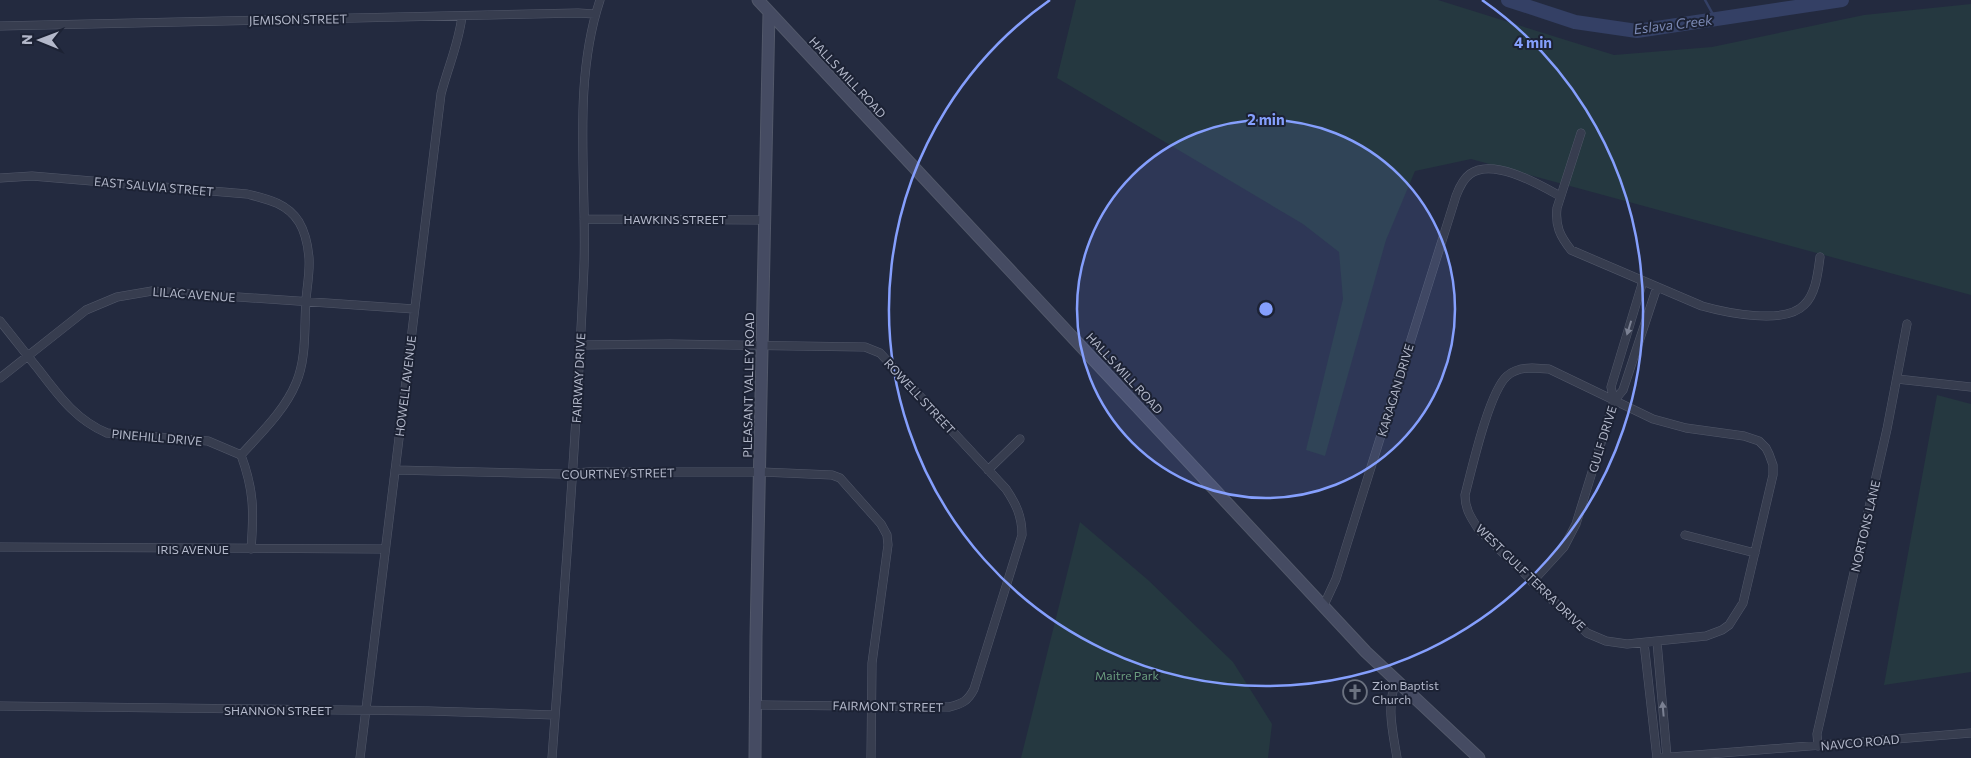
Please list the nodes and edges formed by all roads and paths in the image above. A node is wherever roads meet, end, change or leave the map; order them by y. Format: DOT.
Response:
graph roads {
  1 [pos="600,0"];
  2 [pos="758,0"];
  3 [pos="770,12"];
  4 [pos="595,14"];
  5 [pos="462,16"];
  6 [pos="0,26"];
  7 [pos="1581,133"];
  8 [pos="0,178"];
  9 [pos="1560,196"];
  10 [pos="584,219"];
  11 [pos="766,220"];
  12 [pos="1820,257"];
  13 [pos="1643,281"];
  14 [pos="1657,287"];
  15 [pos="306,302"];
  16 [pos="414,309"];
  17 [pos="0,321"];
  18 [pos="1907,324"];
  19 [pos="1624,344"];
  20 [pos="581,345"];
  21 [pos="763,346"];
  22 [pos="1636,348"];
  23 [pos="28,356"];
  24 [pos="0,378"];
  25 [pos="1896,379"];
  26 [pos="1971,387"];
  27 [pos="1614,401"];
  28 [pos="1020,439"];
  29 [pos="241,455"];
  30 [pos="395,470"];
  31 [pos="988,470"];
  32 [pos="760,472"];
  33 [pos="573,473"];
  34 [pos="1685,535"];
  35 [pos="0,547"];
  36 [pos="251,549"];
  37 [pos="385,550"];
  38 [pos="1755,553"];
  39 [pos="1532,582"];
  40 [pos="1324,607"];
  41 [pos="1657,642"];
  42 [pos="1644,643"];
  43 [pos="986,652"];
  44 [pos="1396,682"];
  45 [pos="755,705"];
  46 [pos="0,706"];
  47 [pos="872,707"];
  48 [pos="366,711"];
  49 [pos="555,715"];
  50 [pos="1971,733"];
  51 [pos="1818,746"];
  52 [pos="360,758"];
  53 [pos="552,758"];
  54 [pos="755,758"];
  55 [pos="871,758"];
  56 [pos="1397,758"];
  57 [pos="1479,758"];
  58 [pos="1658,758"];
  59 [pos="1667,758"];
  1 -- 4 [label="street, FAIRWAY DRIVE"];
  2 -- 3 [label="street, HALLS MILL ROAD"];
  3 -- 11 [label="street, PLEASANT VALLEY ROAD"];
  3 -- 40 [label="street, HALLS MILL ROAD"];
  4 -- 5 [label="street, JEMISON STREET"];
  4 -- 10 [label="street, FAIRWAY DRIVE"];
  5 -- 6 [label="street, JEMISON STREET"];
  5 -- 16 [label="street, HOWELL AVENUE"];
  7 -- 9 [label="street"];
  8 -- 15 [label="street, EAST SALVIA STREET"];
  9 -- 13 [label="street"];
  9 -- 40 [label="street, KARAGAN DRIVE"];
  10 -- 11 [label="street, HAWKINS STREET"];
  10 -- 20 [label="street, FAIRWAY DRIVE"];
  11 -- 21 [label="street, PLEASANT VALLEY ROAD"];
  12 -- 14 [label="street"];
  13 -- 14 [label="street"];
  13 -- 19 [label="street, one-way"];
  14 -- 22 [label="street, GULF DRIVE"];
  15 -- 16 [label="street, LILAC AVENUE"];
  15 -- 23 [label="street, LILAC AVENUE"];
  15 -- 29 [label="street"];
  16 -- 30 [label="street, HOWELL AVENUE"];
  17 -- 23 [label="street, PINEHILL DRIVE"];
  18 -- 25 [label="street, NORTONS LANE"];
  19 -- 22 [label="street"];
  19 -- 27 [label="street"];
  20 -- 21 [label="street, ROWELL STREET"];
  20 -- 33 [label="street, FAIRWAY DRIVE"];
  21 -- 31 [label="street, ROWELL STREET"];
  21 -- 32 [label="street, PLEASANT VALLEY ROAD"];
  22 -- 27 [label="street, GULF DRIVE"];
  23 -- 24 [label="street, LILAC AVENUE"];
  23 -- 29 [label="street, PINEHILL DRIVE"];
  25 -- 26 [label="street"];
  25 -- 51 [label="street, NORTONS LANE"];
  27 -- 38 [label="street, WEST GULF TERRA DRIVE"];
  27 -- 39 [label="street, GULF DRIVE"];
  27 -- 39 [label="street, WEST GULF TERRA DRIVE"];
  28 -- 31 [label="street"];
  29 -- 36 [label="street"];
  30 -- 33 [label="street, COURTNEY STREET"];
  30 -- 37 [label="street, HOWELL AVENUE"];
  31 -- 43 [label="street, ROWELL STREET"];
  32 -- 33 [label="street, COURTNEY STREET"];
  32 -- 45 [label="street, PLEASANT VALLEY ROAD"];
  32 -- 47 [label="street, COURTNEY STREET"];
  33 -- 49 [label="street, FAIRWAY DRIVE"];
  34 -- 38 [label="street"];
  35 -- 36 [label="street, IRIS AVENUE"];
  36 -- 37 [label="street, IRIS AVENUE"];
  37 -- 48 [label="street, HOWELL AVENUE"];
  38 -- 41 [label="street, WEST GULF TERRA DRIVE"];
  39 -- 42 [label="street, WEST GULF TERRA DRIVE"];
  40 -- 44 [label="street, HALLS MILL ROAD"];
  41 -- 42 [label="street, WEST GULF TERRA DRIVE"];
  59 -- 41 [label="street, one-way"];
  42 -- 58 [label="street"];
  43 -- 47 [label="street, FAIRMONT STREET"];
  44 -- 56 [label="street"];
  44 -- 57 [label="street, HALLS MILL ROAD"];
  45 -- 47 [label="street, FAIRMONT STREET"];
  45 -- 54 [label="street, PLEASANT VALLEY ROAD"];
  46 -- 48 [label="street, SHANNON STREET"];
  47 -- 55 [label="street, COURTNEY STREET"];
  48 -- 49 [label="street, SHANNON STREET"];
  48 -- 52 [label="street, HOWELL AVENUE"];
  49 -- 53 [label="street, FAIRWAY DRIVE"];
  50 -- 51 [label="street, NAVCO ROAD"];
  51 -- 59 [label="street, NAVCO ROAD"];
  58 -- 59 [label="street, NAVCO ROAD"];
}
